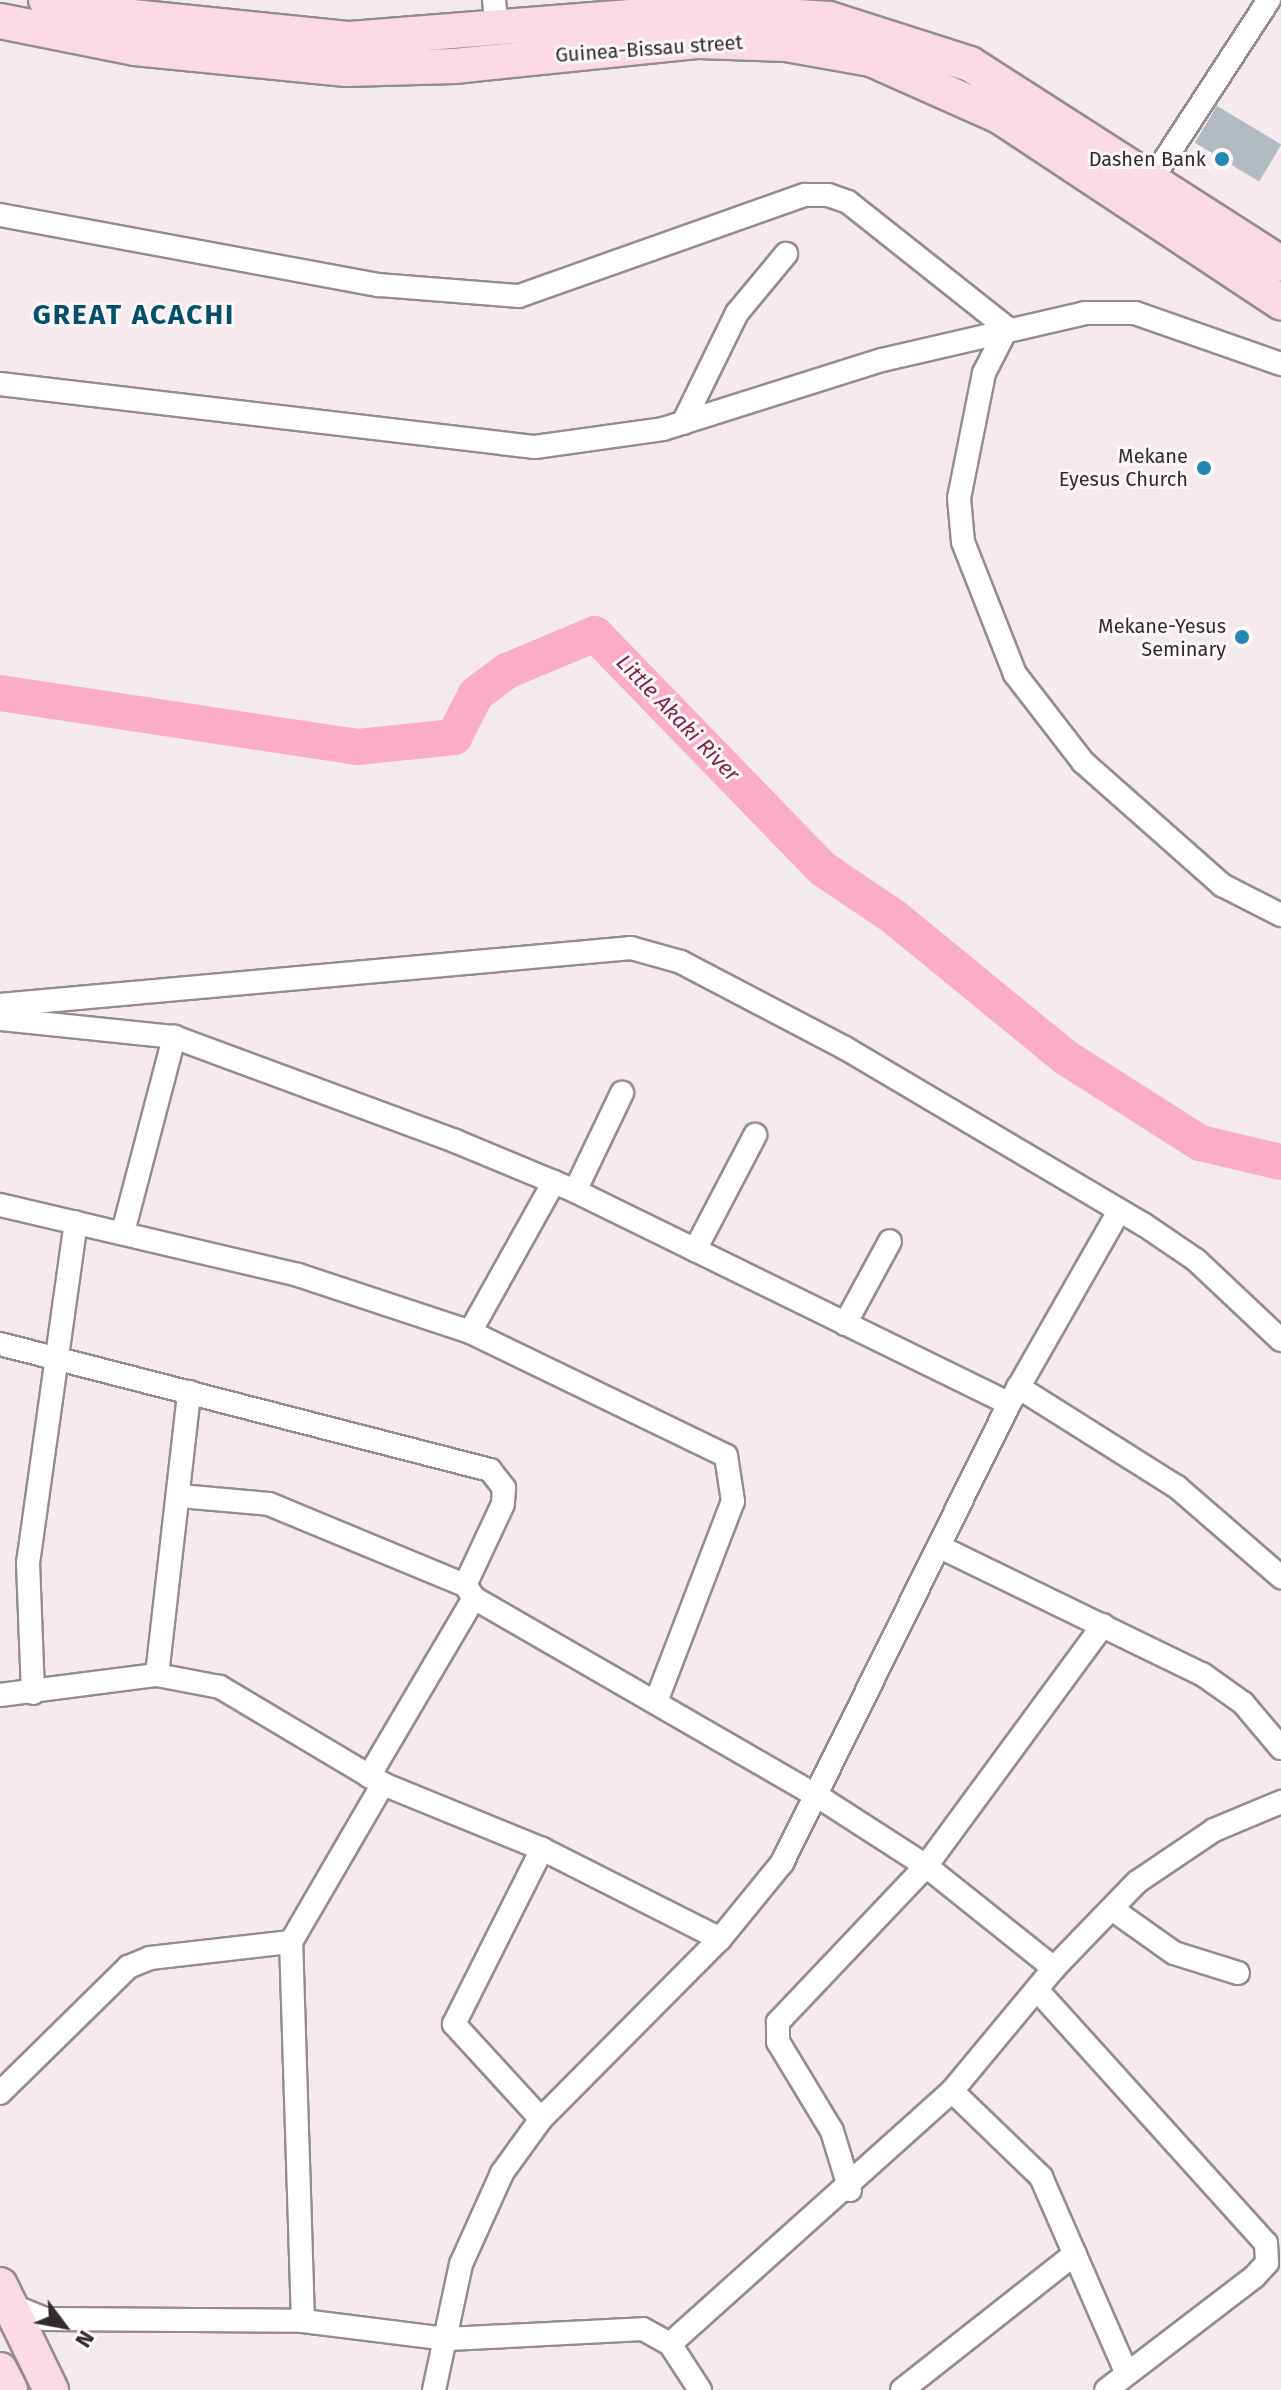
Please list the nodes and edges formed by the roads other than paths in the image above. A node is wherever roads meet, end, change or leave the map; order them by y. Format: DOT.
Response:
graph roads {
  1 [pos="46,0"];
  2 [pos="1269,0"];
  3 [pos="707,6"];
  4 [pos="810,8"];
  5 [pos="496,16"];
  6 [pos="0,21"];
  7 [pos="1144,192"];
  8 [pos="0,215"];
  9 [pos="786,254"];
  10 [pos="1281,264"];
  11 [pos="1281,302"];
  12 [pos="1007,328"];
  13 [pos="1281,364"];
  14 [pos="0,384"];
  15 [pos="683,423"];
  16 [pos="1281,915"];
  17 [pos="0,1005"];
  18 [pos="0,1019"];
  19 [pos="174,1037"];
  20 [pos="622,1093"];
  21 [pos="755,1135"];
  22 [pos="554,1182"];
  23 [pos="575,1191"];
  24 [pos="0,1205"];
  25 [pos="1117,1215"];
  26 [pos="76,1222"];
  27 [pos="123,1232"];
  28 [pos="890,1241"];
  29 [pos="695,1250"];
  30 [pos="845,1324"];
  31 [pos="470,1332"];
  32 [pos="1281,1340"];
  33 [pos="0,1344"];
  34 [pos="54,1354"];
  35 [pos="189,1392"];
  36 [pos="1014,1396"];
  37 [pos="180,1496"];
  38 [pos="942,1548"];
  39 [pos="1281,1577"];
  40 [pos="469,1591"];
  41 [pos="1103,1625"];
  42 [pos="157,1675"];
  43 [pos="33,1693"];
  44 [pos="0,1695"];
  45 [pos="656,1702"];
  46 [pos="1281,1748"];
  47 [pos="376,1780"];
  48 [pos="819,1797"];
  49 [pos="1281,1802"];
  50 [pos="542,1849"];
  51 [pos="926,1866"];
  52 [pos="1112,1909"];
  53 [pos="720,1939"];
  54 [pos="291,1942"];
  55 [pos="1054,1968"];
  56 [pos="1238,1973"];
  57 [pos="1039,1992"];
  58 [pos="952,2091"];
  59 [pos="0,2093"];
  60 [pos="541,2119"];
  61 [pos="850,2190"];
  62 [pos="1075,2254"];
  63 [pos="4,2299"];
  64 [pos="303,2321"];
  65 [pos="448,2339"];
  66 [pos="670,2344"];
  67 [pos="0,2370"];
  68 [pos="1126,2372"];
  69 [pos="10,2390"];
  70 [pos="51,2390"];
  71 [pos="434,2390"];
  72 [pos="700,2390"];
  73 [pos="902,2390"];
  74 [pos="1106,2390"];
  1 -- 5 [label="main road"];
  2 -- 7 [label="street"];
  3 -- 4 [label="main road"];
  3 -- 5 [label="main road"];
  4 -- 7 [label="main road"];
  6 -- 7 [label="main road, Guinea-Bissau street"];
  7 -- 10 [label="main road"];
  7 -- 11 [label="main road, Guinea-Bissau street"];
  8 -- 12 [label="street"];
  9 -- 15 [label="street"];
  12 -- 13 [label="street"];
  12 -- 15 [label="street"];
  12 -- 16 [label="street"];
  14 -- 15 [label="street"];
  17 -- 25 [label="street"];
  18 -- 19 [label="street"];
  19 -- 22 [label="street"];
  19 -- 27 [label="street"];
  20 -- 23 [label="street"];
  21 -- 29 [label="street"];
  22 -- 23 [label="street"];
  22 -- 31 [label="street"];
  23 -- 29 [label="street"];
  24 -- 26 [label="street"];
  25 -- 32 [label="street"];
  25 -- 36 [label="street"];
  26 -- 27 [label="street"];
  26 -- 34 [label="street"];
  27 -- 31 [label="street"];
  28 -- 30 [label="street"];
  29 -- 30 [label="street"];
  30 -- 36 [label="street"];
  31 -- 45 [label="street"];
  33 -- 34 [label="street"];
  34 -- 35 [label="street"];
  34 -- 43 [label="street"];
  35 -- 37 [label="street"];
  35 -- 40 [label="street"];
  36 -- 38 [label="street"];
  36 -- 39 [label="street"];
  37 -- 40 [label="street"];
  37 -- 42 [label="street"];
  38 -- 41 [label="street"];
  38 -- 48 [label="street"];
  40 -- 45 [label="street"];
  40 -- 47 [label="street"];
  41 -- 46 [label="street"];
  41 -- 51 [label="street"];
  42 -- 43 [label="street"];
  42 -- 47 [label="street"];
  43 -- 44 [label="street"];
  45 -- 48 [label="street"];
  47 -- 50 [label="street"];
  47 -- 54 [label="street"];
  48 -- 51 [label="street"];
  48 -- 53 [label="street"];
  49 -- 52 [label="street"];
  50 -- 53 [label="street"];
  50 -- 60 [label="street"];
  51 -- 55 [label="street"];
  51 -- 61 [label="street"];
  52 -- 55 [label="street"];
  52 -- 56 [label="street"];
  53 -- 60 [label="street"];
  54 -- 59 [label="street"];
  54 -- 64 [label="street"];
  55 -- 57 [label="street"];
  57 -- 58 [label="street"];
  57 -- 68 [label="street"];
  58 -- 61 [label="street"];
  58 -- 62 [label="street"];
  60 -- 65 [label="street"];
  61 -- 66 [label="street"];
  62 -- 68 [label="street"];
  62 -- 73 [label="street"];
  63 -- 64 [label="street"];
  63 -- 70 [label="main road"];
  64 -- 65 [label="street"];
  65 -- 66 [label="street"];
  65 -- 71 [label="street"];
  66 -- 72 [label="street"];
  67 -- 69 [label="main road"];
  68 -- 74 [label="street"];
}
